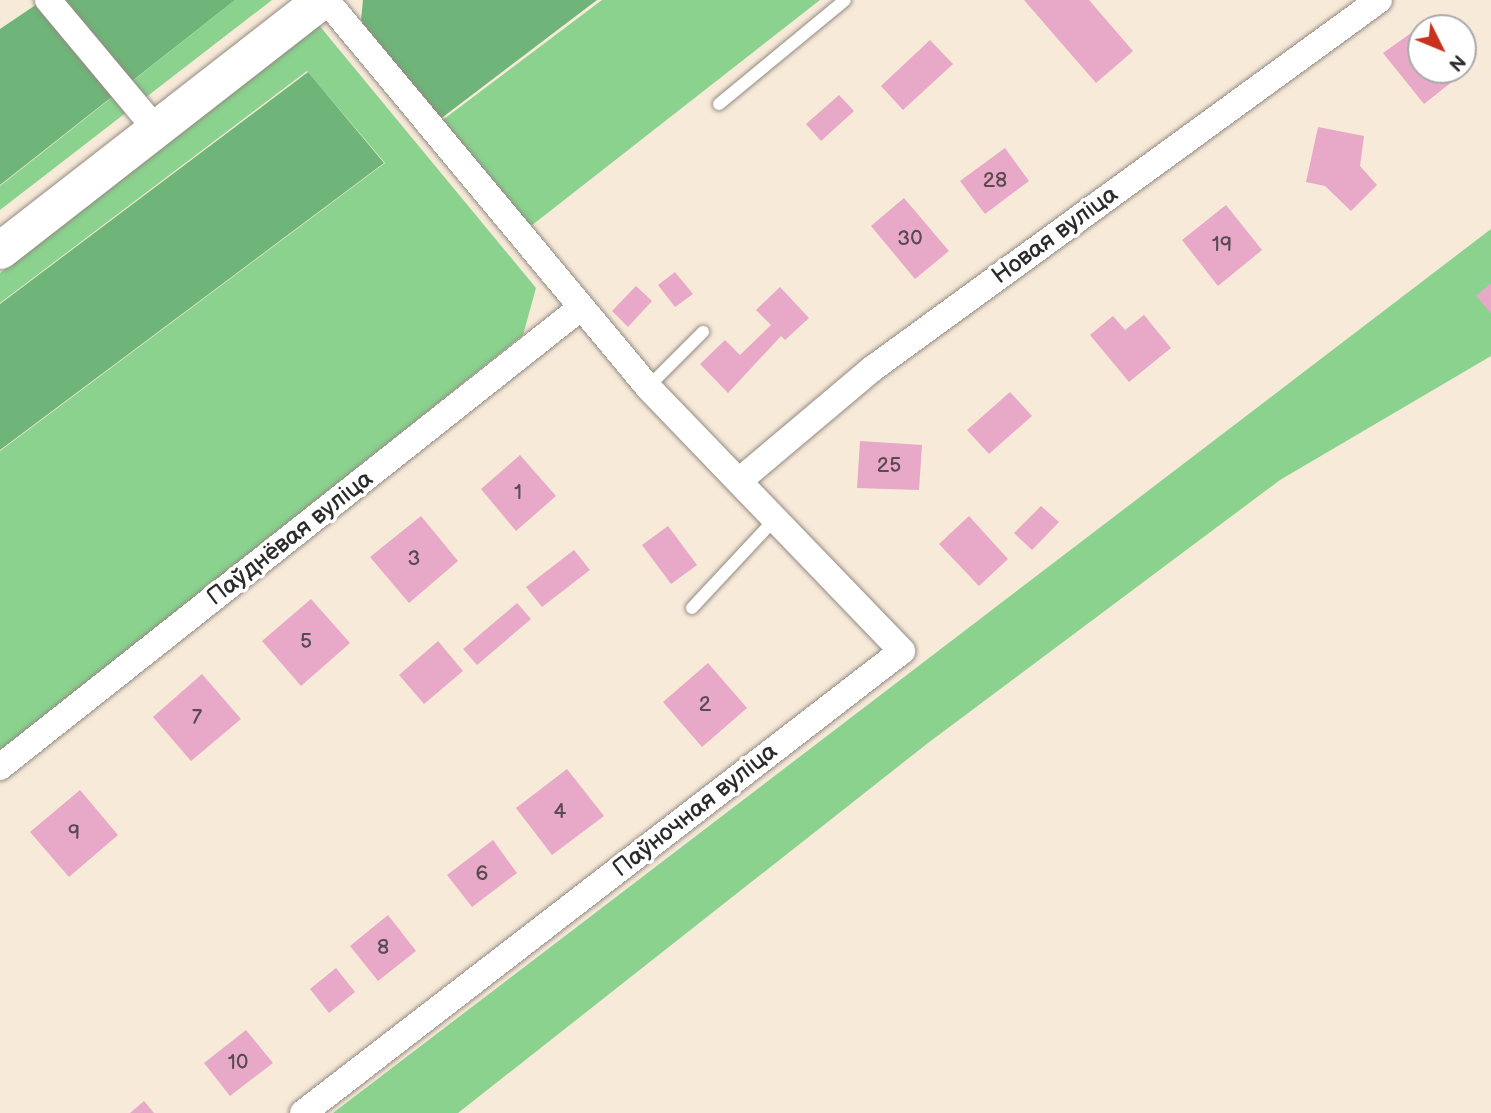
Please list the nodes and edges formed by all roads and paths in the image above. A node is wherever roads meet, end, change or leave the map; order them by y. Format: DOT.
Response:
graph roads {
  1 [pos="48,0"];
  2 [pos="324,0"];
  3 [pos="845,0"];
  4 [pos="1379,0"];
  5 [pos="719,104"];
  6 [pos="156,129"];
  7 [pos="0,250"];
  8 [pos="579,309"];
  9 [pos="704,332"];
  10 [pos="648,387"];
  11 [pos="739,481"];
  12 [pos="775,519"];
  13 [pos="692,608"];
  14 [pos="0,767"];
  15 [pos="303,1113"];
  1 -- 6 [label="street"];
  2 -- 6 [label="main road"];
  2 -- 8 [label="street, Паўночная вуліца"];
  3 -- 5 [label="lane"];
  4 -- 11 [label="street, Новая вуліца"];
  6 -- 7 [label="main road"];
  8 -- 10 [label="street, Паўночная вуліца"];
  8 -- 14 [label="street, Паўднёвая вуліца"];
  9 -- 10 [label="lane"];
  10 -- 11 [label="street, Паўночная вуліца"];
  11 -- 12 [label="street, Паўночная вуліца"];
  12 -- 13 [label="lane"];
  12 -- 15 [label="street, Паўночная вуліца"];
}
